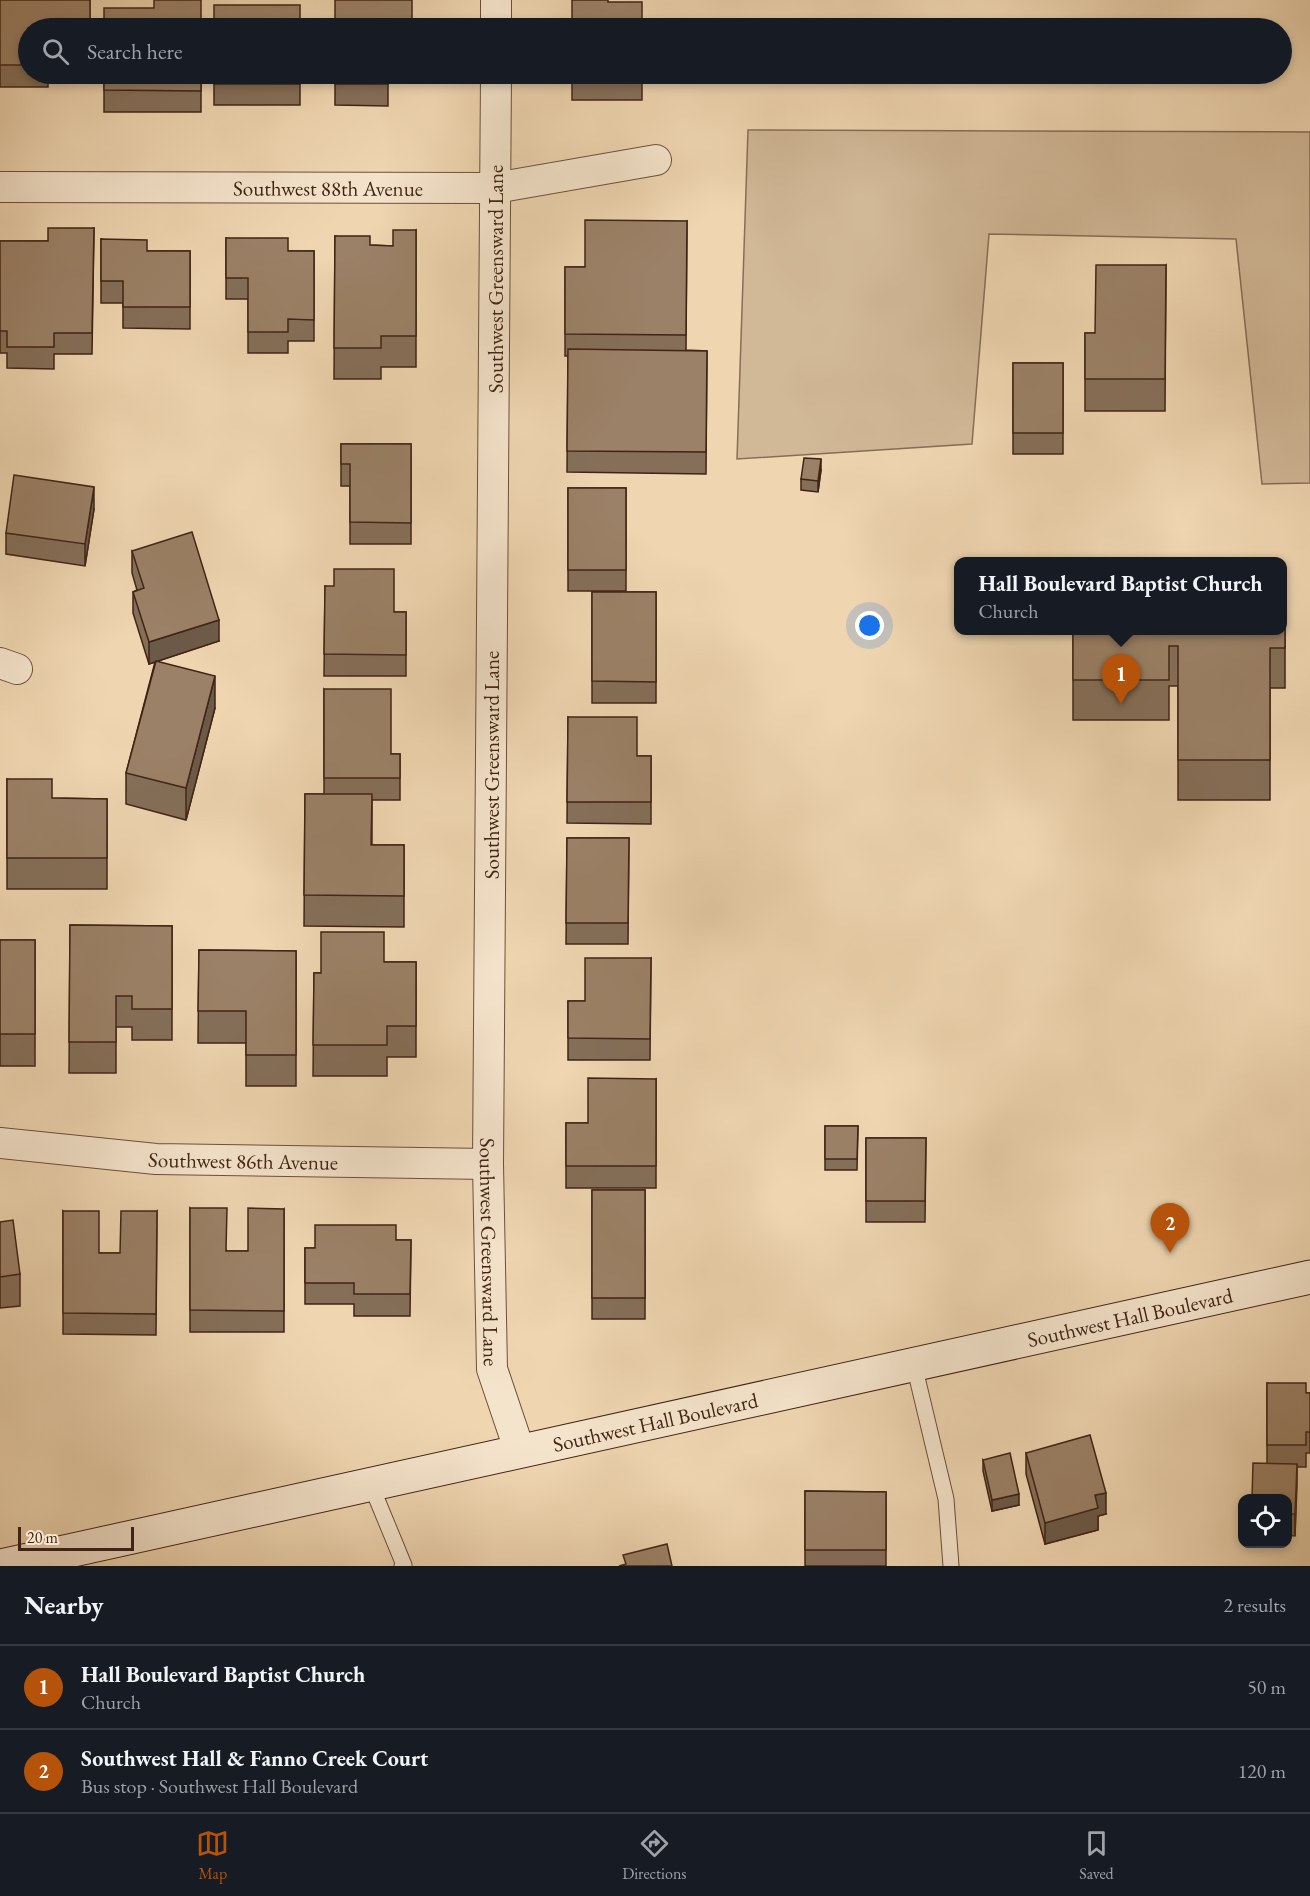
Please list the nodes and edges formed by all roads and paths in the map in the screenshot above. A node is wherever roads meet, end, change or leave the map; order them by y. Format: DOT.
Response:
graph roads {
  1 [pos="496,0"];
  2 [pos="496,18"];
  3 [pos="496,84"];
  4 [pos="656,160"];
  5 [pos="0,187"];
  6 [pos="495,188"];
  7 [pos="0,1143"];
  8 [pos="488,1164"];
  9 [pos="1310,1277"];
  10 [pos="914,1365"];
  11 [pos="520,1452"];
  12 [pos="371,1485"];
  13 [pos="80,1558"];
  14 [pos="1,1566"];
  15 [pos="406,1566"];
  16 [pos="951,1566"];
  1 -- 2 [label="street"];
  3 -- 6 [label="street, Southwest Greensward Lane"];
  4 -- 6 [label="street, Southwest 88th Avenue"];
  5 -- 6 [label="street, Southwest 88th Avenue"];
  6 -- 8 [label="street, Southwest Greensward Lane"];
  7 -- 8 [label="street, Southwest 86th Avenue"];
  8 -- 11 [label="street, Southwest Greensward Lane"];
  9 -- 10 [label="main road, Southwest Hall Boulevard"];
  10 -- 11 [label="main road, Southwest Hall Boulevard"];
  10 -- 16 [label="lane"];
  11 -- 12 [label="main road, Southwest Hall Boulevard"];
  12 -- 13 [label="main road, Southwest Hall Boulevard"];
  12 -- 15 [label="lane"];
  13 -- 14 [label="main road, Southwest Hall Boulevard"];
}
